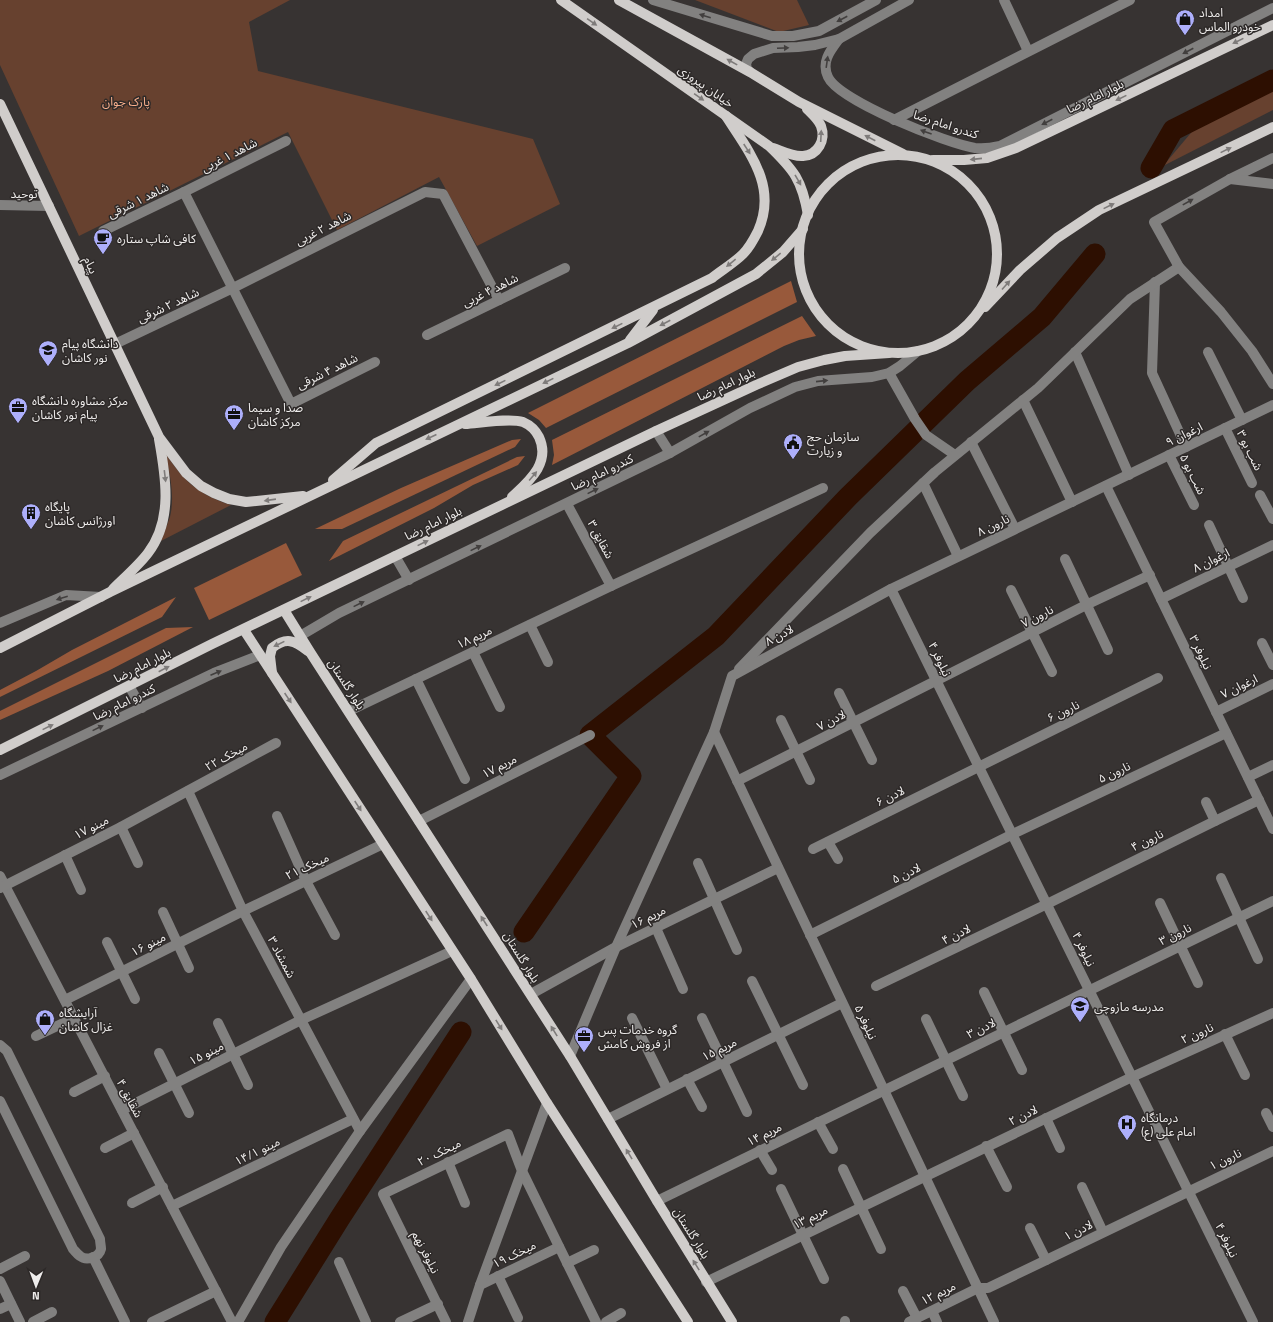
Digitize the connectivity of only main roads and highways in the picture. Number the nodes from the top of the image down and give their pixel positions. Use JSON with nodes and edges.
{"nodes":[{"id":1,"x":560,"y":0,"type":"edge"},
{"id":2,"x":619,"y":0,"type":"edge"},
{"id":3,"x":1273,"y":24,"type":"edge"},
{"id":4,"x":799,"y":102,"type":"junction"},
{"id":5,"x":0,"y":104,"type":"edge"},
{"id":6,"x":726,"y":116,"type":"junction"},
{"id":7,"x":1273,"y":127,"type":"edge"},
{"id":8,"x":769,"y":146,"type":"junction"},
{"id":9,"x":905,"y":155,"type":"junction"},
{"id":10,"x":921,"y":160,"type":"junction"},
{"id":11,"x":808,"y":216,"type":"junction"},
{"id":12,"x":803,"y":229,"type":"junction"},
{"id":13,"x":656,"y":307,"type":"junction"},
{"id":14,"x":969,"y":323,"type":"junction"},
{"id":15,"x":628,"y":342,"type":"junction"},
{"id":16,"x":889,"y":352,"type":"junction"},
{"id":17,"x":459,"y":424,"type":"junction"},
{"id":18,"x":159,"y":437,"type":"junction"},
{"id":19,"x":324,"y":488,"type":"junction"},
{"id":20,"x":309,"y":496,"type":"junction"},
{"id":21,"x":505,"y":503,"type":"junction"},
{"id":22,"x":106,"y":594,"type":"junction"},
{"id":23,"x":284,"y":610,"type":"junction"},
{"id":24,"x":42,"y":627,"type":"junction"},
{"id":25,"x":244,"y":630,"type":"junction"},
{"id":26,"x":0,"y":648,"type":"edge"},
{"id":27,"x":310,"y":652,"type":"junction"},
{"id":28,"x":0,"y":654,"type":"edge"},
{"id":29,"x":272,"y":674,"type":"junction"},
{"id":30,"x":33,"y":734,"type":"junction"},
{"id":31,"x":0,"y":745,"type":"edge"},
{"id":32,"x":0,"y":750,"type":"edge"},
{"id":33,"x":688,"y":1322,"type":"edge"},
{"id":34,"x":732,"y":1322,"type":"edge"}],
"edges":[{"from":1,"to":6,"type":"main road","name":"خیابان پیروزی","one_way":true},
{"from":4,"to":2,"type":"main road","one_way":true},
{"from":3,"to":10,"type":"main road","name":"بلوار امام رضا","one_way":true},
{"from":8,"to":4,"type":"main road","one_way":true},
{"from":9,"to":4,"type":"main road","one_way":true},
{"from":5,"to":18,"type":"main road","name":"پیام"},
{"from":6,"to":8,"type":"main road","name":"خیابان پیروزی"},
{"from":6,"to":13,"type":"main road","one_way":true},
{"from":14,"to":7,"type":"main road","one_way":true},
{"from":8,"to":11,"type":"main road","name":"خیابان پیروزی","one_way":true},
{"from":9,"to":10,"type":"main road"},
{"from":9,"to":11,"type":"main road"},
{"from":10,"to":14,"type":"main road"},
{"from":11,"to":12,"type":"main road"},
{"from":12,"to":15,"type":"main road","one_way":true},
{"from":12,"to":16,"type":"main road"},
{"from":13,"to":15,"type":"main road"},
{"from":13,"to":19,"type":"main road","one_way":true},
{"from":14,"to":16,"type":"main road"},
{"from":15,"to":17,"type":"main road","one_way":true},
{"from":16,"to":21,"type":"main road","name":"بلوار امام رضا"},
{"from":17,"to":19,"type":"main road","one_way":true},
{"from":21,"to":17,"type":"main road","one_way":true},
{"from":20,"to":18,"type":"main road","one_way":true},
{"from":18,"to":22,"type":"main road","one_way":true},
{"from":19,"to":20,"type":"main road"},
{"from":20,"to":22,"type":"main road"},
{"from":23,"to":21,"type":"main road","name":"بلوار امام رضا","one_way":true},
{"from":22,"to":24,"type":"main road"},
{"from":23,"to":25,"type":"main road","name":"بلوار امام رضا"},
{"from":23,"to":27,"type":"main road","name":"بلوار گلستان"},
{"from":24,"to":26,"type":"main road"},
{"from":24,"to":28,"type":"main road"},
{"from":25,"to":29,"type":"main road"},
{"from":30,"to":25,"type":"main road","name":"بلوار امام رضا","one_way":true},
{"from":27,"to":29,"type":"main road","one_way":true},
{"from":34,"to":27,"type":"main road","name":"بلوار گلستان","one_way":true},
{"from":29,"to":33,"type":"main road","one_way":true},
{"from":30,"to":31,"type":"main road"},
{"from":30,"to":32,"type":"main road","name":"بلوار امام رضا"}]}
